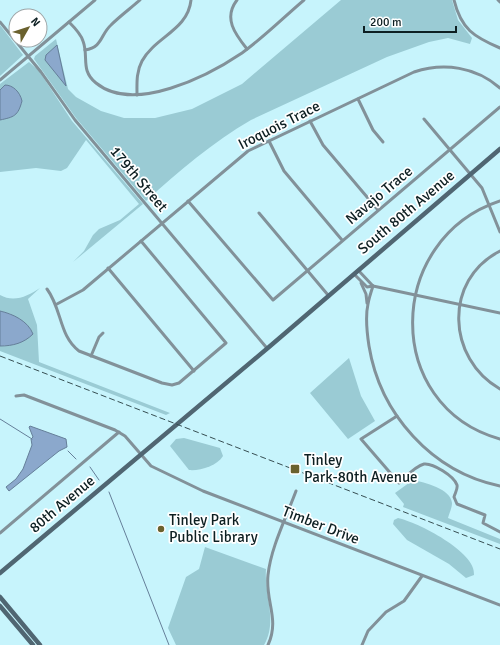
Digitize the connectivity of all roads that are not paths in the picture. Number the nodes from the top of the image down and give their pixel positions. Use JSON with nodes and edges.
{"nodes":[{"id":1,"x":95,"y":0,"type":"edge"},
{"id":2,"x":140,"y":0,"type":"edge"},
{"id":3,"x":191,"y":0,"type":"edge"},
{"id":4,"x":237,"y":0,"type":"edge"},
{"id":5,"x":304,"y":0,"type":"edge"},
{"id":6,"x":454,"y":0,"type":"edge"},
{"id":7,"x":0,"y":22,"type":"edge"},
{"id":8,"x":69,"y":22,"type":"junction"},
{"id":9,"x":500,"y":48,"type":"edge"},
{"id":10,"x":247,"y":49,"type":"junction"},
{"id":11,"x":85,"y":50,"type":"junction"},
{"id":12,"x":29,"y":57,"type":"junction"},
{"id":13,"x":0,"y":80,"type":"edge"},
{"id":14,"x":500,"y":88,"type":"edge"},
{"id":15,"x":137,"y":95,"type":"junction"},
{"id":16,"x":358,"y":99,"type":"junction"},
{"id":17,"x":500,"y":107,"type":"edge"},
{"id":18,"x":424,"y":119,"type":"dead end"},
{"id":19,"x":310,"y":121,"type":"junction"},
{"id":20,"x":268,"y":141,"type":"junction"},
{"id":21,"x":383,"y":142,"type":"dead end"},
{"id":22,"x":449,"y":149,"type":"junction"},
{"id":23,"x":500,"y":149,"type":"edge"},
{"id":24,"x":470,"y":174,"type":"junction"},
{"id":25,"x":188,"y":201,"type":"junction"},
{"id":26,"x":500,"y":201,"type":"edge"},
{"id":27,"x":488,"y":205,"type":"junction"},
{"id":28,"x":378,"y":210,"type":"junction"},
{"id":29,"x":258,"y":213,"type":"dead end"},
{"id":30,"x":162,"y":223,"type":"junction"},
{"id":31,"x":500,"y":232,"type":"edge"},
{"id":32,"x":342,"y":240,"type":"junction"},
{"id":33,"x":141,"y":241,"type":"junction"},
{"id":34,"x":500,"y":251,"type":"edge"},
{"id":35,"x":108,"y":268,"type":"junction"},
{"id":36,"x":357,"y":269,"type":"junction"},
{"id":37,"x":306,"y":270,"type":"junction"},
{"id":38,"x":353,"y":273,"type":"junction"},
{"id":39,"x":360,"y":282,"type":"junction"},
{"id":40,"x":373,"y":286,"type":"junction"},
{"id":41,"x":47,"y":289,"type":"dead end"},
{"id":42,"x":328,"y":295,"type":"junction"},
{"id":43,"x":414,"y":296,"type":"junction"},
{"id":44,"x":57,"y":304,"type":"junction"},
{"id":45,"x":367,"y":304,"type":"junction"},
{"id":46,"x":460,"y":305,"type":"junction"},
{"id":47,"x":500,"y":313,"type":"edge"},
{"id":48,"x":103,"y":333,"type":"dead end"},
{"id":49,"x":69,"y":342,"type":"junction"},
{"id":50,"x":64,"y":345,"type":"dead end"},
{"id":51,"x":266,"y":347,"type":"junction"},
{"id":52,"x":91,"y":356,"type":"junction"},
{"id":53,"x":194,"y":371,"type":"junction"},
{"id":54,"x":500,"y":389,"type":"edge"},
{"id":55,"x":16,"y":396,"type":"dead end"},
{"id":56,"x":397,"y":416,"type":"junction"},
{"id":57,"x":119,"y":432,"type":"junction"},
{"id":58,"x":500,"y":438,"type":"edge"},
{"id":59,"x":140,"y":454,"type":"junction"},
{"id":60,"x":442,"y":461,"type":"junction"},
{"id":61,"x":450,"y":465,"type":"junction"},
{"id":62,"x":438,"y":468,"type":"junction"},
{"id":63,"x":445,"y":472,"type":"junction"},
{"id":64,"x":500,"y":486,"type":"edge"},
{"id":65,"x":296,"y":491,"type":"dead end"},
{"id":66,"x":284,"y":523,"type":"junction"},
{"id":67,"x":500,"y":532,"type":"edge"},
{"id":68,"x":0,"y":534,"type":"edge"},
{"id":69,"x":0,"y":573,"type":"edge"},
{"id":70,"x":422,"y":576,"type":"junction"},
{"id":71,"x":0,"y":597,"type":"edge"},
{"id":72,"x":500,"y":605,"type":"edge"},
{"id":73,"x":0,"y":606,"type":"edge"},
{"id":74,"x":33,"y":645,"type":"edge"},
{"id":75,"x":40,"y":645,"type":"edge"},
{"id":76,"x":268,"y":645,"type":"edge"},
{"id":77,"x":362,"y":645,"type":"edge"}],
"edges":[{"from":1,"to":8,"type":"street"},
{"from":2,"to":11,"type":"street"},
{"from":3,"to":15,"type":"street"},
{"from":4,"to":10,"type":"street"},
{"from":5,"to":10,"type":"street"},
{"from":6,"to":9,"type":"street"},
{"from":7,"to":12,"type":"street","name":"179th Street"},
{"from":8,"to":11,"type":"street"},
{"from":8,"to":12,"type":"street"},
{"from":10,"to":15,"type":"street"},
{"from":11,"to":15,"type":"street"},
{"from":12,"to":13,"type":"street"},
{"from":12,"to":30,"type":"street","name":"179th Street"},
{"from":14,"to":16,"type":"street","name":"Iroquois Trace"},
{"from":16,"to":19,"type":"street","name":"Iroquois Trace"},
{"from":16,"to":21,"type":"street"},
{"from":17,"to":22,"type":"street","name":"Navajo Trace"},
{"from":18,"to":22,"type":"street"},
{"from":19,"to":20,"type":"street","name":"Iroquois Trace"},
{"from":19,"to":28,"type":"street"},
{"from":20,"to":25,"type":"street","name":"Iroquois Trace"},
{"from":20,"to":32,"type":"street"},
{"from":22,"to":24,"type":"street"},
{"from":22,"to":28,"type":"street","name":"Navajo Trace"},
{"from":23,"to":24,"type":"street","name":"South 80th Avenue"},
{"from":24,"to":27,"type":"street"},
{"from":24,"to":36,"type":"street","name":"South 80th Avenue"},
{"from":25,"to":30,"type":"street","name":"Iroquois Trace"},
{"from":25,"to":37,"type":"street","name":"Navajo Trace"},
{"from":26,"to":27,"type":"street"},
{"from":27,"to":31,"type":"street"},
{"from":27,"to":43,"type":"street"},
{"from":28,"to":32,"type":"street","name":"Navajo Trace"},
{"from":29,"to":37,"type":"street"},
{"from":30,"to":33,"type":"street","name":"Iroquois Trace"},
{"from":30,"to":51,"type":"street","name":"179th Street"},
{"from":32,"to":37,"type":"street","name":"Navajo Trace"},
{"from":33,"to":35,"type":"street","name":"Iroquois Trace"},
{"from":33,"to":53,"type":"street"},
{"from":34,"to":46,"type":"street"},
{"from":35,"to":44,"type":"street","name":"Iroquois Trace"},
{"from":35,"to":53,"type":"street"},
{"from":36,"to":38,"type":"street","name":"South 80th Avenue"},
{"from":36,"to":40,"type":"street"},
{"from":37,"to":42,"type":"street"},
{"from":38,"to":39,"type":"street"},
{"from":38,"to":42,"type":"street","name":"South 80th Avenue"},
{"from":39,"to":40,"type":"street"},
{"from":39,"to":45,"type":"street"},
{"from":40,"to":43,"type":"street"},
{"from":40,"to":45,"type":"street"},
{"from":41,"to":44,"type":"street"},
{"from":42,"to":51,"type":"street","name":"South 80th Avenue"},
{"from":43,"to":46,"type":"street"},
{"from":43,"to":58,"type":"street"},
{"from":44,"to":49,"type":"street"},
{"from":45,"to":56,"type":"street"},
{"from":46,"to":47,"type":"street"},
{"from":46,"to":54,"type":"street"},
{"from":48,"to":52,"type":"street"},
{"from":49,"to":50,"type":"street"},
{"from":49,"to":52,"type":"street"},
{"from":51,"to":59,"type":"street","name":"South 80th Avenue"},
{"from":52,"to":53,"type":"street"},
{"from":55,"to":57,"type":"street"},
{"from":56,"to":60,"type":"street"},
{"from":56,"to":62,"type":"street"},
{"from":57,"to":59,"type":"street","name":"Timber Drive"},
{"from":57,"to":68,"type":"street"},
{"from":59,"to":66,"type":"street","name":"Timber Drive"},
{"from":59,"to":69,"type":"street","name":"80th Avenue"},
{"from":60,"to":61,"type":"street"},
{"from":60,"to":62,"type":"street"},
{"from":61,"to":63,"type":"street"},
{"from":61,"to":64,"type":"street"},
{"from":62,"to":63,"type":"street"},
{"from":63,"to":67,"type":"street"},
{"from":65,"to":66,"type":"street"},
{"from":66,"to":70,"type":"street","name":"Timber Drive"},
{"from":66,"to":76,"type":"street"},
{"from":70,"to":72,"type":"street","name":"Timber Drive"},
{"from":70,"to":77,"type":"street"},
{"from":71,"to":75,"type":"street"},
{"from":73,"to":74,"type":"street"}]}
